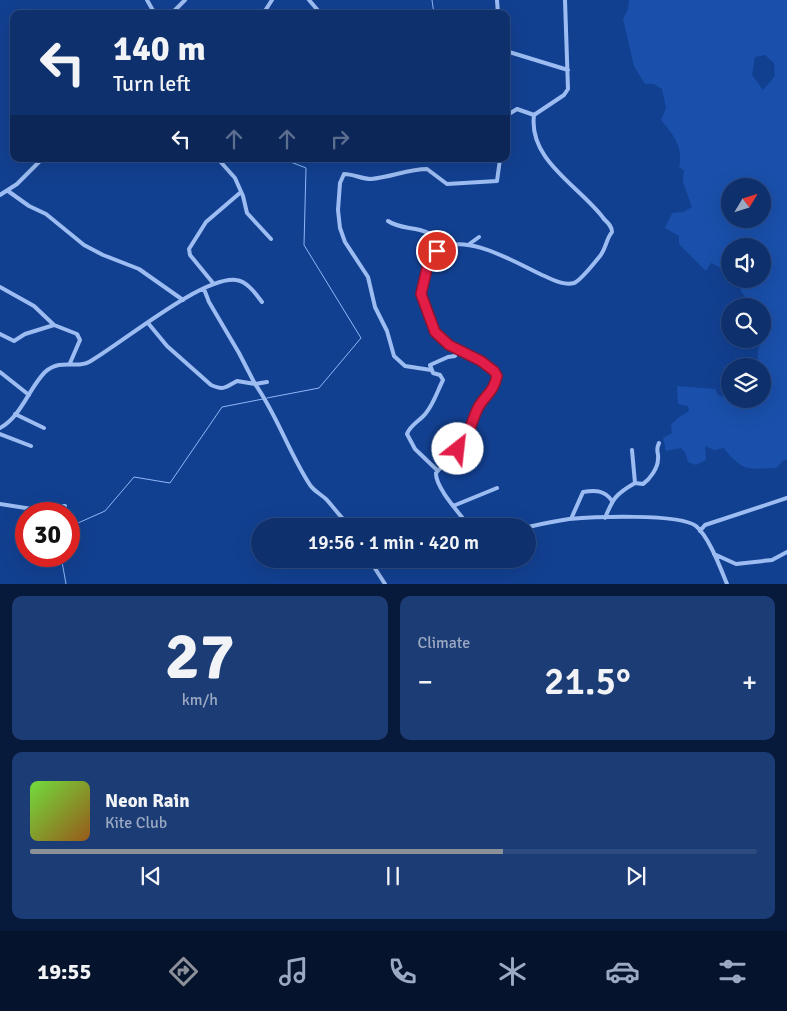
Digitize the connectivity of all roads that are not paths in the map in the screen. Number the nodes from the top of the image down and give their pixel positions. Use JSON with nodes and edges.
{"nodes":[{"id":1,"x":185,"y":0,"type":"edge"},
{"id":2,"x":309,"y":0,"type":"edge"},
{"id":3,"x":565,"y":0,"type":"edge"},
{"id":4,"x":175,"y":10,"type":"edge"},
{"id":5,"x":318,"y":10,"type":"edge"},
{"id":6,"x":510,"y":52,"type":"edge"},
{"id":7,"x":568,"y":70,"type":"junction"},
{"id":8,"x":510,"y":113,"type":"edge"},
{"id":9,"x":534,"y":115,"type":"junction"},
{"id":10,"x":39,"y":162,"type":"edge"},
{"id":11,"x":221,"y":162,"type":"edge"},
{"id":12,"x":499,"y":162,"type":"edge"},
{"id":13,"x":8,"y":190,"type":"junction"},
{"id":14,"x":241,"y":192,"type":"junction"},
{"id":15,"x":0,"y":195,"type":"edge"},
{"id":16,"x":388,"y":221,"type":"dead end"},
{"id":17,"x":479,"y":237,"type":"dead end"},
{"id":18,"x":271,"y":239,"type":"dead end"},
{"id":19,"x":450,"y":245,"type":"junction"},
{"id":20,"x":468,"y":245,"type":"junction"},
{"id":21,"x":213,"y":283,"type":"junction"},
{"id":22,"x":0,"y":287,"type":"edge"},
{"id":23,"x":204,"y":289,"type":"junction"},
{"id":24,"x":183,"y":300,"type":"junction"},
{"id":25,"x":262,"y":302,"type":"dead end"},
{"id":26,"x":148,"y":323,"type":"junction"},
{"id":27,"x":54,"y":325,"type":"junction"},
{"id":28,"x":0,"y":334,"type":"edge"},
{"id":29,"x":459,"y":350,"type":"junction"},
{"id":30,"x":70,"y":363,"type":"junction"},
{"id":31,"x":431,"y":370,"type":"junction"},
{"id":32,"x":0,"y":372,"type":"edge"},
{"id":33,"x":266,"y":382,"type":"dead end"},
{"id":34,"x":255,"y":384,"type":"junction"},
{"id":35,"x":29,"y":395,"type":"junction"},
{"id":36,"x":14,"y":414,"type":"junction"},
{"id":37,"x":0,"y":428,"type":"edge"},
{"id":38,"x":44,"y":428,"type":"dead end"},
{"id":39,"x":0,"y":434,"type":"edge"},
{"id":40,"x":659,"y":443,"type":"dead end"},
{"id":41,"x":31,"y":446,"type":"dead end"},
{"id":42,"x":632,"y":450,"type":"dead end"},
{"id":43,"x":437,"y":470,"type":"junction"},
{"id":44,"x":635,"y":483,"type":"junction"},
{"id":45,"x":497,"y":488,"type":"dead end"},
{"id":46,"x":787,"y":498,"type":"edge"},
{"id":47,"x":612,"y":501,"type":"junction"},
{"id":48,"x":0,"y":504,"type":"edge"},
{"id":49,"x":15,"y":506,"type":"edge"},
{"id":50,"x":453,"y":506,"type":"junction"},
{"id":51,"x":343,"y":518,"type":"edge"},
{"id":52,"x":463,"y":518,"type":"edge"},
{"id":53,"x":605,"y":518,"type":"junction"},
{"id":54,"x":571,"y":519,"type":"junction"},
{"id":55,"x":536,"y":526,"type":"edge"},
{"id":56,"x":700,"y":531,"type":"junction"},
{"id":57,"x":787,"y":552,"type":"edge"},
{"id":58,"x":714,"y":554,"type":"junction"},
{"id":59,"x":375,"y":568,"type":"edge"},
{"id":60,"x":385,"y":584,"type":"edge"},
{"id":61,"x":727,"y":584,"type":"edge"}],
"edges":[{"from":1,"to":4,"type":"street"},
{"from":2,"to":5,"type":"street"},
{"from":3,"to":7,"type":"street"},
{"from":6,"to":7,"type":"street"},
{"from":7,"to":9,"type":"street"},
{"from":8,"to":9,"type":"street"},
{"from":9,"to":20,"type":"street"},
{"from":10,"to":13,"type":"street"},
{"from":11,"to":14,"type":"street"},
{"from":12,"to":31,"type":"street"},
{"from":13,"to":15,"type":"street"},
{"from":13,"to":24,"type":"street"},
{"from":14,"to":18,"type":"street"},
{"from":14,"to":21,"type":"street"},
{"from":16,"to":19,"type":"street"},
{"from":17,"to":20,"type":"street"},
{"from":19,"to":20,"type":"street"},
{"from":19,"to":29,"type":"street"},
{"from":21,"to":23,"type":"street"},
{"from":21,"to":25,"type":"street"},
{"from":22,"to":27,"type":"street"},
{"from":23,"to":24,"type":"street"},
{"from":23,"to":34,"type":"street"},
{"from":24,"to":26,"type":"street"},
{"from":26,"to":30,"type":"street"},
{"from":26,"to":34,"type":"street"},
{"from":27,"to":28,"type":"street"},
{"from":27,"to":30,"type":"street"},
{"from":29,"to":31,"type":"street"},
{"from":29,"to":43,"type":"street"},
{"from":30,"to":35,"type":"street"},
{"from":31,"to":43,"type":"street"},
{"from":32,"to":35,"type":"street"},
{"from":33,"to":34,"type":"street"},
{"from":34,"to":51,"type":"street"},
{"from":35,"to":36,"type":"street"},
{"from":36,"to":37,"type":"street"},
{"from":36,"to":38,"type":"street"},
{"from":39,"to":41,"type":"street"},
{"from":40,"to":44,"type":"street"},
{"from":42,"to":44,"type":"street"},
{"from":43,"to":50,"type":"street"},
{"from":44,"to":47,"type":"street"},
{"from":45,"to":50,"type":"street"},
{"from":46,"to":56,"type":"street"},
{"from":47,"to":53,"type":"street"},
{"from":47,"to":54,"type":"street"},
{"from":48,"to":49,"type":"street"},
{"from":50,"to":52,"type":"street"},
{"from":53,"to":54,"type":"street"},
{"from":53,"to":56,"type":"street"},
{"from":54,"to":55,"type":"street"},
{"from":56,"to":58,"type":"street"},
{"from":57,"to":58,"type":"street"},
{"from":58,"to":61,"type":"street"},
{"from":59,"to":60,"type":"street"}]}
